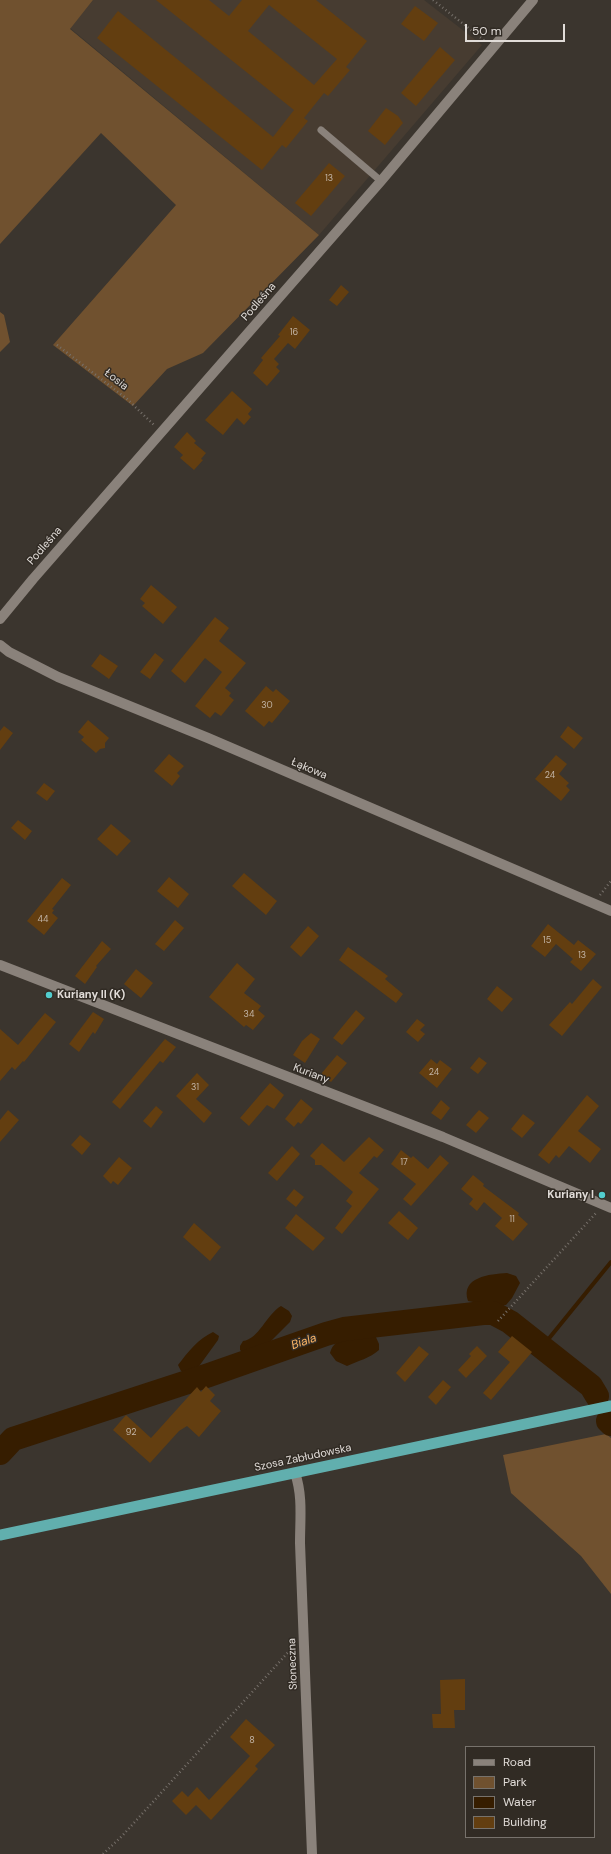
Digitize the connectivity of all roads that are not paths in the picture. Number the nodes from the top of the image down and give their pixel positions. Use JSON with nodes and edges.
{"nodes":[{"id":1,"x":533,"y":0,"type":"edge"},
{"id":2,"x":320,"y":130,"type":"dead end"},
{"id":3,"x":381,"y":181,"type":"junction"},
{"id":4,"x":0,"y":619,"type":"edge"},
{"id":5,"x":0,"y":645,"type":"edge"},
{"id":6,"x":611,"y":911,"type":"edge"},
{"id":7,"x":0,"y":965,"type":"edge"},
{"id":8,"x":607,"y":1206,"type":"edge"},
{"id":9,"x":611,"y":1406,"type":"edge"},
{"id":10,"x":295,"y":1473,"type":"junction"},
{"id":11,"x":0,"y":1535,"type":"edge"},
{"id":12,"x":312,"y":1854,"type":"edge"}],
"edges":[{"from":1,"to":3,"type":"street","name":"Podleśna"},
{"from":2,"to":3,"type":"lane"},
{"from":3,"to":4,"type":"street","name":"Podleśna"},
{"from":5,"to":6,"type":"street","name":"Łąkowa"},
{"from":7,"to":8,"type":"street","name":"Kuriany"},
{"from":9,"to":10,"type":"highway","name":"Szosa Zabłudowska"},
{"from":10,"to":11,"type":"highway","name":"Szosa Zabłudowska"},
{"from":10,"to":12,"type":"street","name":"Słoneczna"}]}
